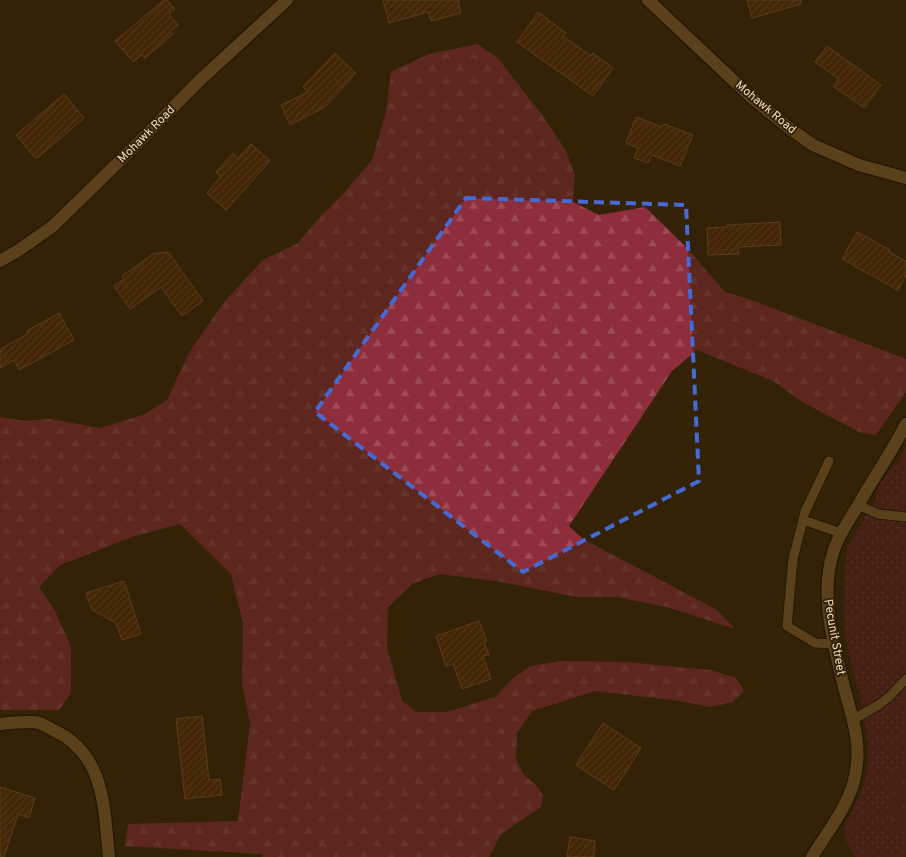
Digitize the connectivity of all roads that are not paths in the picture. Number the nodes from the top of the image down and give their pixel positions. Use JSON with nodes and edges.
{"nodes":[{"id":1,"x":288,"y":0,"type":"edge"},
{"id":2,"x":648,"y":0,"type":"edge"},
{"id":3,"x":906,"y":178,"type":"edge"},
{"id":4,"x":0,"y":261,"type":"edge"},
{"id":5,"x":906,"y":426,"type":"edge"},
{"id":6,"x":829,"y":462,"type":"dead end"},
{"id":7,"x":858,"y":505,"type":"junction"},
{"id":8,"x":906,"y":516,"type":"edge"},
{"id":9,"x":803,"y":520,"type":"junction"},
{"id":10,"x":841,"y":533,"type":"junction"},
{"id":11,"x":834,"y":644,"type":"junction"},
{"id":12,"x":906,"y":678,"type":"edge"},
{"id":13,"x":854,"y":719,"type":"junction"},
{"id":14,"x":0,"y":724,"type":"edge"},
{"id":15,"x":109,"y":857,"type":"edge"},
{"id":16,"x":812,"y":857,"type":"edge"}],
"edges":[{"from":1,"to":4,"type":"street","name":"Mohawk Road"},
{"from":2,"to":3,"type":"street","name":"Mohawk Road"},
{"from":5,"to":7,"type":"street","name":"Pecunit Street"},
{"from":6,"to":9,"type":"lane"},
{"from":7,"to":8,"type":"lane"},
{"from":7,"to":10,"type":"street","name":"Pecunit Street"},
{"from":9,"to":10,"type":"lane"},
{"from":9,"to":11,"type":"lane"},
{"from":10,"to":11,"type":"street","name":"Pecunit Street"},
{"from":11,"to":13,"type":"street","name":"Pecunit Street"},
{"from":12,"to":13,"type":"lane"},
{"from":13,"to":16,"type":"street","name":"Pecunit Street"},
{"from":14,"to":15,"type":"street"}]}
